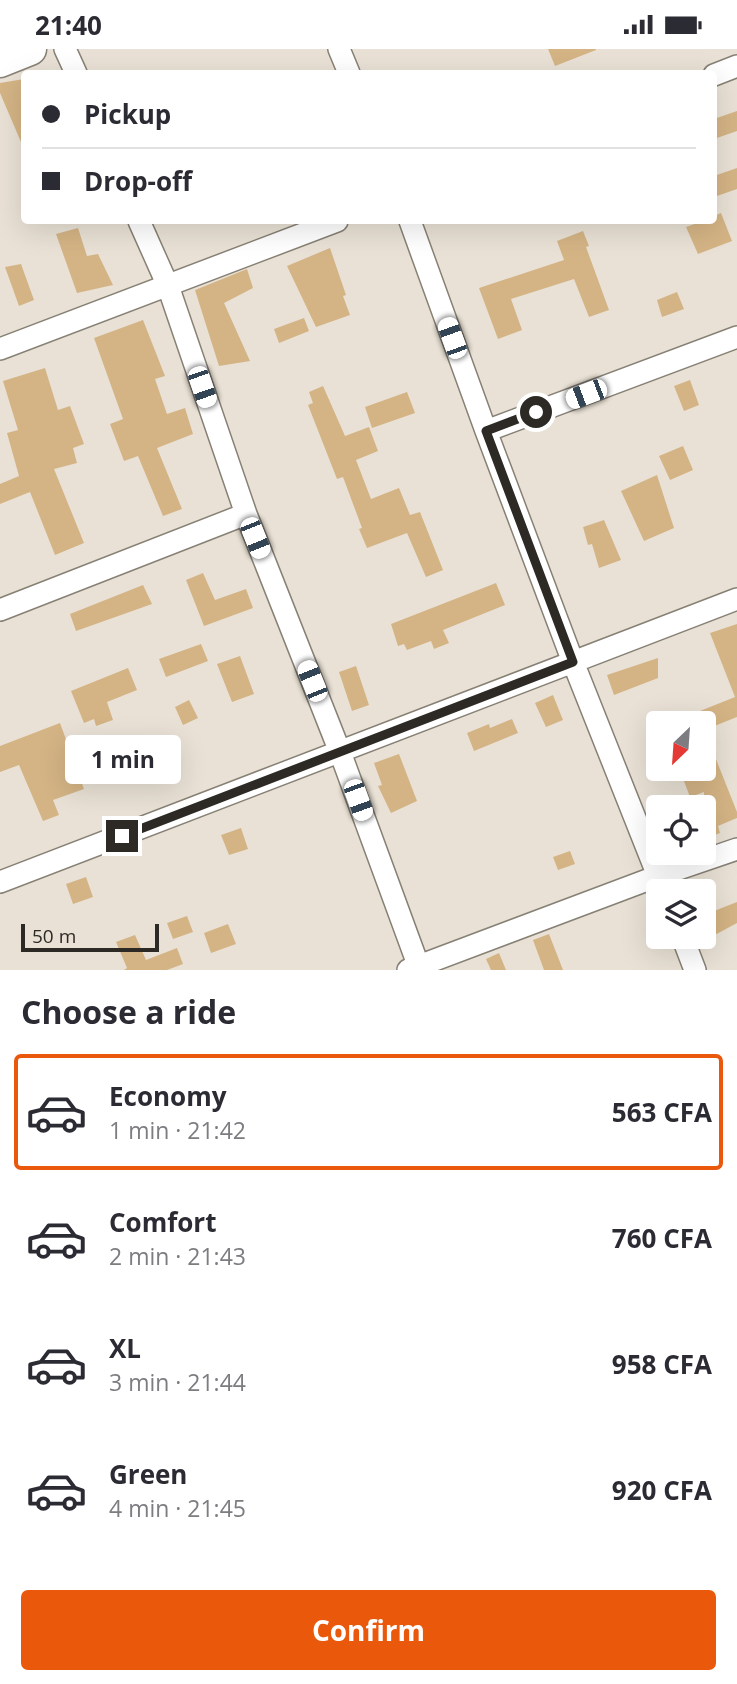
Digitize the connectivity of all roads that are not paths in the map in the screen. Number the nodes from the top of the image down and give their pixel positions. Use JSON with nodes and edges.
{"nodes":[{"id":1,"x":30,"y":49,"type":"edge"},
{"id":2,"x":65,"y":49,"type":"edge"},
{"id":3,"x":339,"y":49,"type":"edge"},
{"id":4,"x":0,"y":61,"type":"edge"},
{"id":5,"x":737,"y":66,"type":"edge"},
{"id":6,"x":75,"y":70,"type":"edge"},
{"id":7,"x":348,"y":70,"type":"edge"},
{"id":8,"x":717,"y":74,"type":"edge"},
{"id":9,"x":140,"y":224,"type":"edge"},
{"id":10,"x":329,"y":224,"type":"edge"},
{"id":11,"x":411,"y":224,"type":"edge"},
{"id":12,"x":168,"y":286,"type":"junction"},
{"id":13,"x":737,"y":337,"type":"edge"},
{"id":14,"x":0,"y":349,"type":"edge"},
{"id":15,"x":486,"y":431,"type":"junction"},
{"id":16,"x":246,"y":514,"type":"junction"},
{"id":17,"x":737,"y":600,"type":"edge"},
{"id":18,"x":0,"y":610,"type":"edge"},
{"id":19,"x":573,"y":662,"type":"junction"},
{"id":20,"x":340,"y":752,"type":"junction"},
{"id":21,"x":737,"y":849,"type":"edge"},
{"id":22,"x":659,"y":879,"type":"edge"},
{"id":23,"x":670,"y":879,"type":"edge"},
{"id":24,"x":0,"y":882,"type":"edge"},
{"id":25,"x":646,"y":888,"type":"edge"},
{"id":26,"x":687,"y":949,"type":"edge"},
{"id":27,"x":415,"y":968,"type":"edge"},
{"id":28,"x":695,"y":970,"type":"edge"}],
"edges":[{"from":1,"to":4,"type":"main road"},
{"from":2,"to":6,"type":"street"},
{"from":3,"to":7,"type":"street"},
{"from":5,"to":8,"type":"street"},
{"from":9,"to":12,"type":"street"},
{"from":10,"to":12,"type":"street"},
{"from":11,"to":15,"type":"street"},
{"from":12,"to":14,"type":"street"},
{"from":12,"to":16,"type":"street"},
{"from":13,"to":15,"type":"street"},
{"from":15,"to":19,"type":"street"},
{"from":16,"to":18,"type":"street"},
{"from":16,"to":20,"type":"street"},
{"from":17,"to":19,"type":"street"},
{"from":19,"to":20,"type":"street"},
{"from":19,"to":22,"type":"street"},
{"from":20,"to":24,"type":"street"},
{"from":20,"to":27,"type":"street"},
{"from":21,"to":23,"type":"street"},
{"from":25,"to":27,"type":"street"},
{"from":26,"to":28,"type":"street"}]}
